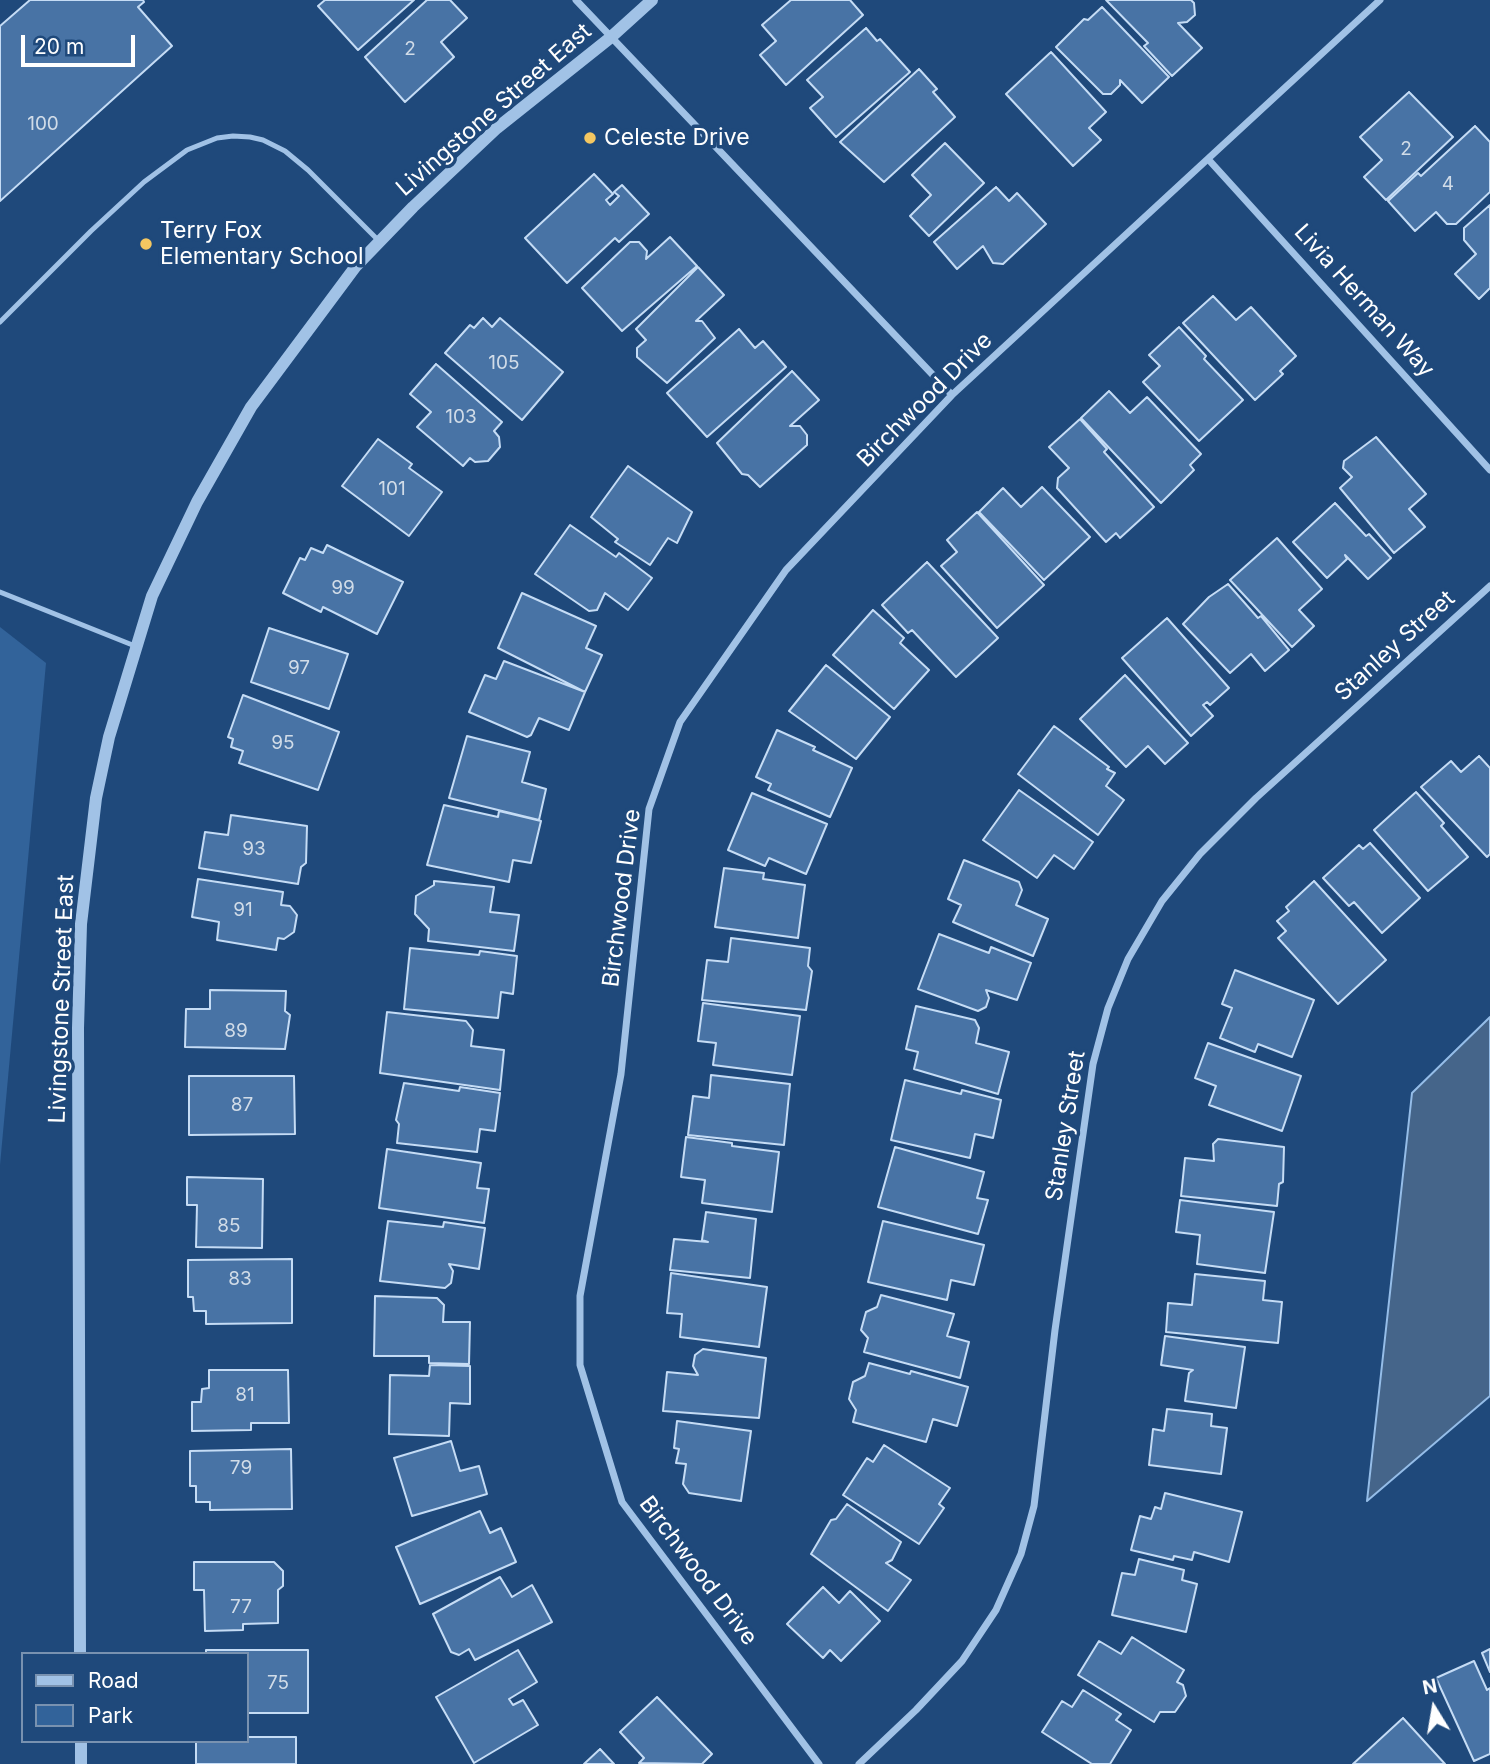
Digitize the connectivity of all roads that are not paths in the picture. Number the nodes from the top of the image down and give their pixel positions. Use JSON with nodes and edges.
{"nodes":[{"id":1,"x":576,"y":0,"type":"edge"},
{"id":2,"x":652,"y":0,"type":"edge"},
{"id":3,"x":1380,"y":0,"type":"edge"},
{"id":4,"x":610,"y":37,"type":"junction"},
{"id":5,"x":1208,"y":159,"type":"junction"},
{"id":6,"x":380,"y":242,"type":"junction"},
{"id":7,"x":0,"y":323,"type":"edge"},
{"id":8,"x":952,"y":396,"type":"junction"},
{"id":9,"x":1490,"y":470,"type":"edge"},
{"id":10,"x":1490,"y":586,"type":"edge"},
{"id":11,"x":0,"y":592,"type":"edge"},
{"id":12,"x":135,"y":646,"type":"junction"},
{"id":13,"x":80,"y":1652,"type":"edge"},
{"id":14,"x":81,"y":1743,"type":"edge"},
{"id":15,"x":81,"y":1764,"type":"edge"},
{"id":16,"x":819,"y":1764,"type":"edge"},
{"id":17,"x":859,"y":1764,"type":"edge"}],
"edges":[{"from":1,"to":4,"type":"street"},
{"from":2,"to":4,"type":"street","name":"Livingstone Street East"},
{"from":3,"to":5,"type":"street","name":"Birchwood Drive"},
{"from":4,"to":6,"type":"street","name":"Livingstone Street East"},
{"from":4,"to":8,"type":"street"},
{"from":5,"to":8,"type":"street","name":"Birchwood Drive"},
{"from":5,"to":9,"type":"street","name":"Livia Herman Way"},
{"from":6,"to":7,"type":"lane"},
{"from":6,"to":12,"type":"street","name":"Livingstone Street East"},
{"from":8,"to":16,"type":"street","name":"Birchwood Drive"},
{"from":10,"to":17,"type":"street","name":"Stanley Street"},
{"from":11,"to":12,"type":"lane"},
{"from":12,"to":13,"type":"street","name":"Livingstone Street East"},
{"from":14,"to":15,"type":"street"}]}
